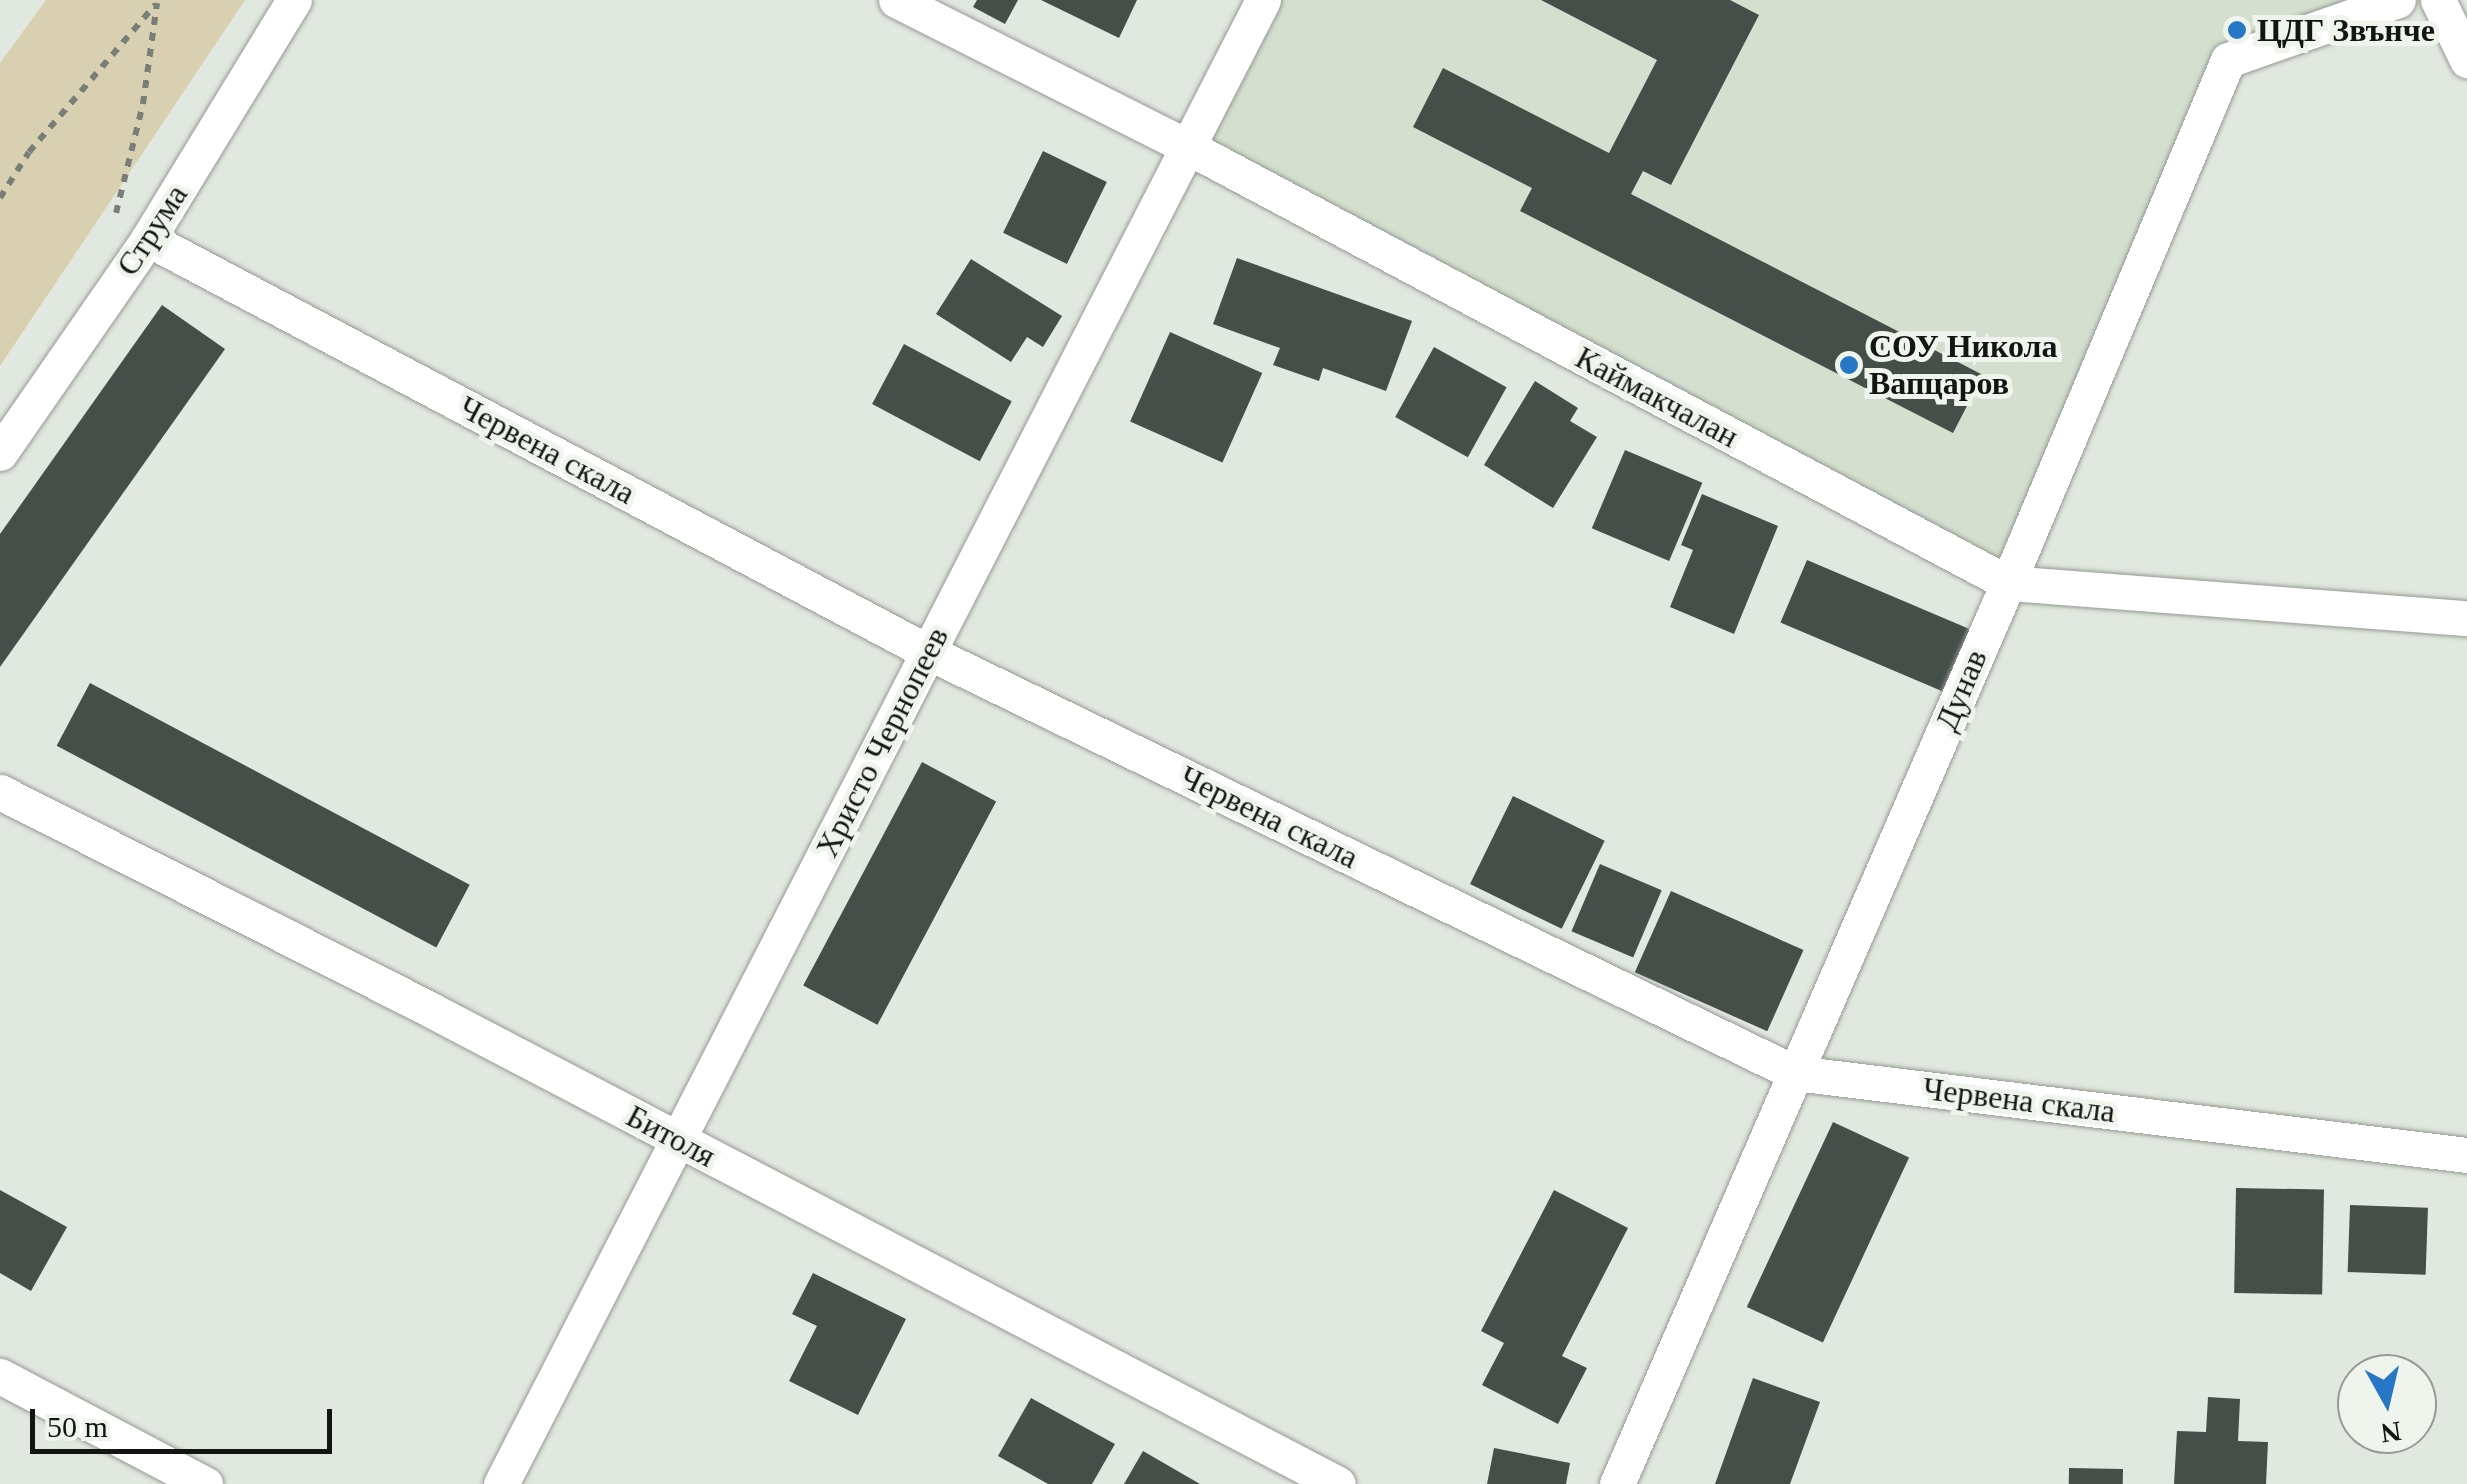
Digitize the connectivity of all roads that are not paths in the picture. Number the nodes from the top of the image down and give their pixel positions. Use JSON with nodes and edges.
{"nodes":[{"id":1,"x":294,"y":0,"type":"edge"},
{"id":2,"x":896,"y":0,"type":"edge"},
{"id":3,"x":1263,"y":0,"type":"edge"},
{"id":4,"x":2398,"y":0,"type":"edge"},
{"id":5,"x":2438,"y":0,"type":"edge"},
{"id":6,"x":2467,"y":60,"type":"edge"},
{"id":7,"x":1188,"y":147,"type":"junction"},
{"id":8,"x":148,"y":239,"type":"junction"},
{"id":9,"x":0,"y":453,"type":"edge"},
{"id":10,"x":2008,"y":583,"type":"junction"},
{"id":11,"x":2467,"y":618,"type":"edge"},
{"id":12,"x":928,"y":652,"type":"junction"},
{"id":13,"x":0,"y":792,"type":"edge"},
{"id":14,"x":1795,"y":1073,"type":"junction"},
{"id":15,"x":678,"y":1140,"type":"junction"},
{"id":16,"x":2467,"y":1155,"type":"edge"},
{"id":17,"x":0,"y":1376,"type":"edge"},
{"id":18,"x":205,"y":1484,"type":"edge"},
{"id":19,"x":501,"y":1484,"type":"edge"},
{"id":20,"x":1338,"y":1484,"type":"edge"},
{"id":21,"x":1617,"y":1484,"type":"edge"}],
"edges":[{"from":1,"to":8,"type":"street","name":"Струма"},
{"from":2,"to":7,"type":"street","name":"Каймакчалан"},
{"from":3,"to":7,"type":"street","name":"Христо Чернопеев"},
{"from":4,"to":10,"type":"street","name":"Дунав"},
{"from":5,"to":6,"type":"street"},
{"from":7,"to":10,"type":"street","name":"Каймакчалан"},
{"from":7,"to":12,"type":"street","name":"Христо Чернопеев"},
{"from":8,"to":9,"type":"street","name":"Струма"},
{"from":8,"to":12,"type":"street","name":"Червена скала"},
{"from":10,"to":11,"type":"street","name":"Каймакчалан"},
{"from":10,"to":14,"type":"street","name":"Дунав"},
{"from":12,"to":14,"type":"street","name":"Червена скала"},
{"from":12,"to":15,"type":"street","name":"Христо Чернопеев"},
{"from":13,"to":15,"type":"street","name":"Битоля"},
{"from":14,"to":16,"type":"street","name":"Червена скала"},
{"from":14,"to":21,"type":"street","name":"Дунав"},
{"from":15,"to":19,"type":"street","name":"Христо Чернопеев"},
{"from":15,"to":20,"type":"street","name":"Битоля"},
{"from":17,"to":18,"type":"street"}]}
